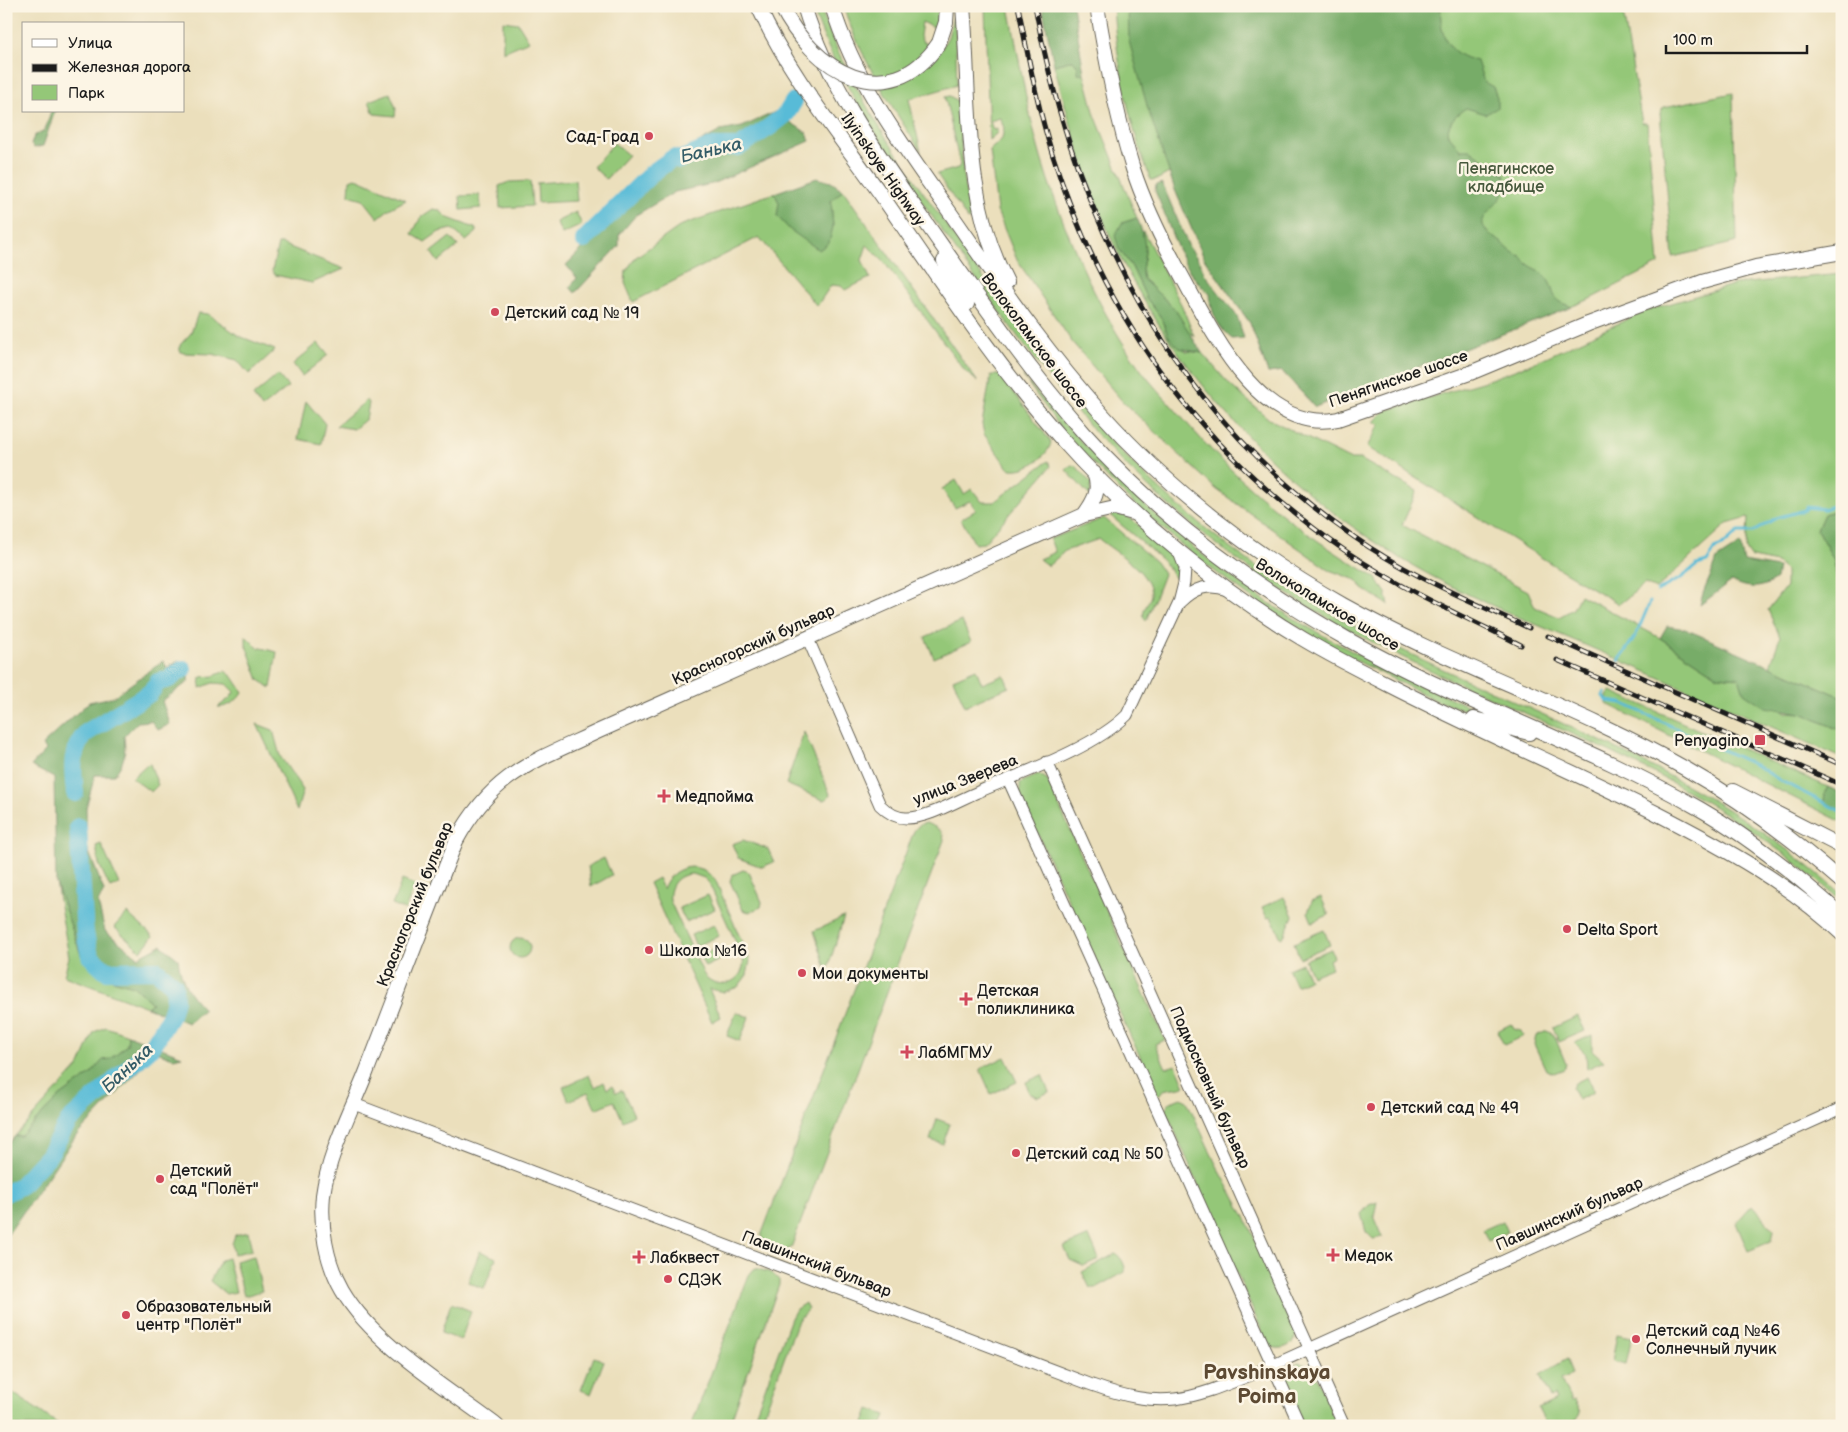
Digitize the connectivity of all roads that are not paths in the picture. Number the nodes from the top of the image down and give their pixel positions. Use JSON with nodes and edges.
{"nodes":[{"id":1,"x":758,"y":6,"type":"edge"},
{"id":2,"x":781,"y":6,"type":"edge"},
{"id":3,"x":804,"y":6,"type":"edge"},
{"id":4,"x":832,"y":6,"type":"edge"},
{"id":5,"x":948,"y":6,"type":"edge"},
{"id":6,"x":963,"y":6,"type":"edge"},
{"id":7,"x":967,"y":6,"type":"edge"},
{"id":8,"x":1097,"y":6,"type":"edge"},
{"id":9,"x":966,"y":42,"type":"junction"},
{"id":10,"x":920,"y":214,"type":"junction"},
{"id":11,"x":1842,"y":252,"type":"edge"},
{"id":12,"x":1036,"y":335,"type":"junction"},
{"id":13,"x":989,"y":348,"type":"junction"},
{"id":14,"x":1093,"y":472,"type":"junction"},
{"id":15,"x":1084,"y":515,"type":"junction"},
{"id":16,"x":1138,"y":515,"type":"junction"},
{"id":17,"x":1177,"y":548,"type":"junction"},
{"id":18,"x":1236,"y":593,"type":"junction"},
{"id":19,"x":1179,"y":603,"type":"junction"},
{"id":20,"x":808,"y":639,"type":"junction"},
{"id":21,"x":1435,"y":707,"type":"junction"},
{"id":22,"x":1572,"y":746,"type":"junction"},
{"id":23,"x":1047,"y":762,"type":"junction"},
{"id":24,"x":1687,"y":770,"type":"junction"},
{"id":25,"x":1008,"y":779,"type":"junction"},
{"id":26,"x":1842,"y":847,"type":"edge"},
{"id":27,"x":1842,"y":882,"type":"edge"},
{"id":28,"x":1842,"y":916,"type":"edge"},
{"id":29,"x":1842,"y":934,"type":"edge"},
{"id":30,"x":354,"y":1104,"type":"junction"},
{"id":31,"x":1842,"y":1108,"type":"edge"},
{"id":32,"x":1310,"y":1349,"type":"junction"},
{"id":33,"x":1273,"y":1365,"type":"junction"},
{"id":34,"x":497,"y":1426,"type":"edge"},
{"id":35,"x":1300,"y":1426,"type":"edge"},
{"id":36,"x":1344,"y":1426,"type":"edge"}],
"edges":[{"from":1,"to":13,"type":"main road","name":"Ilyinskoye Highway"},
{"from":2,"to":5,"type":"main road","bridge":true},
{"from":3,"to":10,"type":"main road","name":"Волоколамское шоссе"},
{"from":4,"to":12,"type":"main road","name":"Волоколамское шоссе"},
{"from":6,"to":9,"type":"main road"},
{"from":7,"to":9,"type":"main road"},
{"from":8,"to":11,"type":"main road","name":"Пенягинское шоссе"},
{"from":9,"to":12,"type":"main road"},
{"from":10,"to":13,"type":"main road"},
{"from":10,"to":22,"type":"main road","name":"Волоколамское шоссе"},
{"from":12,"to":24,"type":"main road","name":"Волоколамское шоссе"},
{"from":13,"to":14,"type":"main road"},
{"from":14,"to":15,"type":"main road"},
{"from":14,"to":16,"type":"main road"},
{"from":15,"to":16,"type":"main road","name":"Красногорский бульвар"},
{"from":15,"to":20,"type":"main road","name":"Красногорский бульвар"},
{"from":16,"to":17,"type":"main road"},
{"from":17,"to":18,"type":"main road"},
{"from":17,"to":19,"type":"street"},
{"from":18,"to":19,"type":"street"},
{"from":18,"to":21,"type":"main road"},
{"from":19,"to":23,"type":"street","name":"улица Зверева"},
{"from":20,"to":25,"type":"street","name":"улица Зверева"},
{"from":20,"to":30,"type":"main road","name":"Красногорский бульвар"},
{"from":21,"to":22,"type":"main road"},
{"from":21,"to":29,"type":"main road"},
{"from":22,"to":28,"type":"main road","name":"Волоколамское шоссе"},
{"from":23,"to":25,"type":"street","name":"улица Зверева"},
{"from":23,"to":32,"type":"street","name":"Подмосковный бульвар"},
{"from":24,"to":26,"type":"main road"},
{"from":24,"to":27,"type":"main road","name":"Волоколамское шоссе"},
{"from":25,"to":33,"type":"street"},
{"from":30,"to":33,"type":"street","name":"Павшинский бульвар"},
{"from":30,"to":34,"type":"main road","name":"Красногорский бульвар"},
{"from":31,"to":32,"type":"street","name":"Павшинский бульвар"},
{"from":32,"to":33,"type":"street","name":"Павшинский бульвар"},
{"from":32,"to":36,"type":"street","name":"Подмосковный бульвар"},
{"from":33,"to":35,"type":"street"}]}
